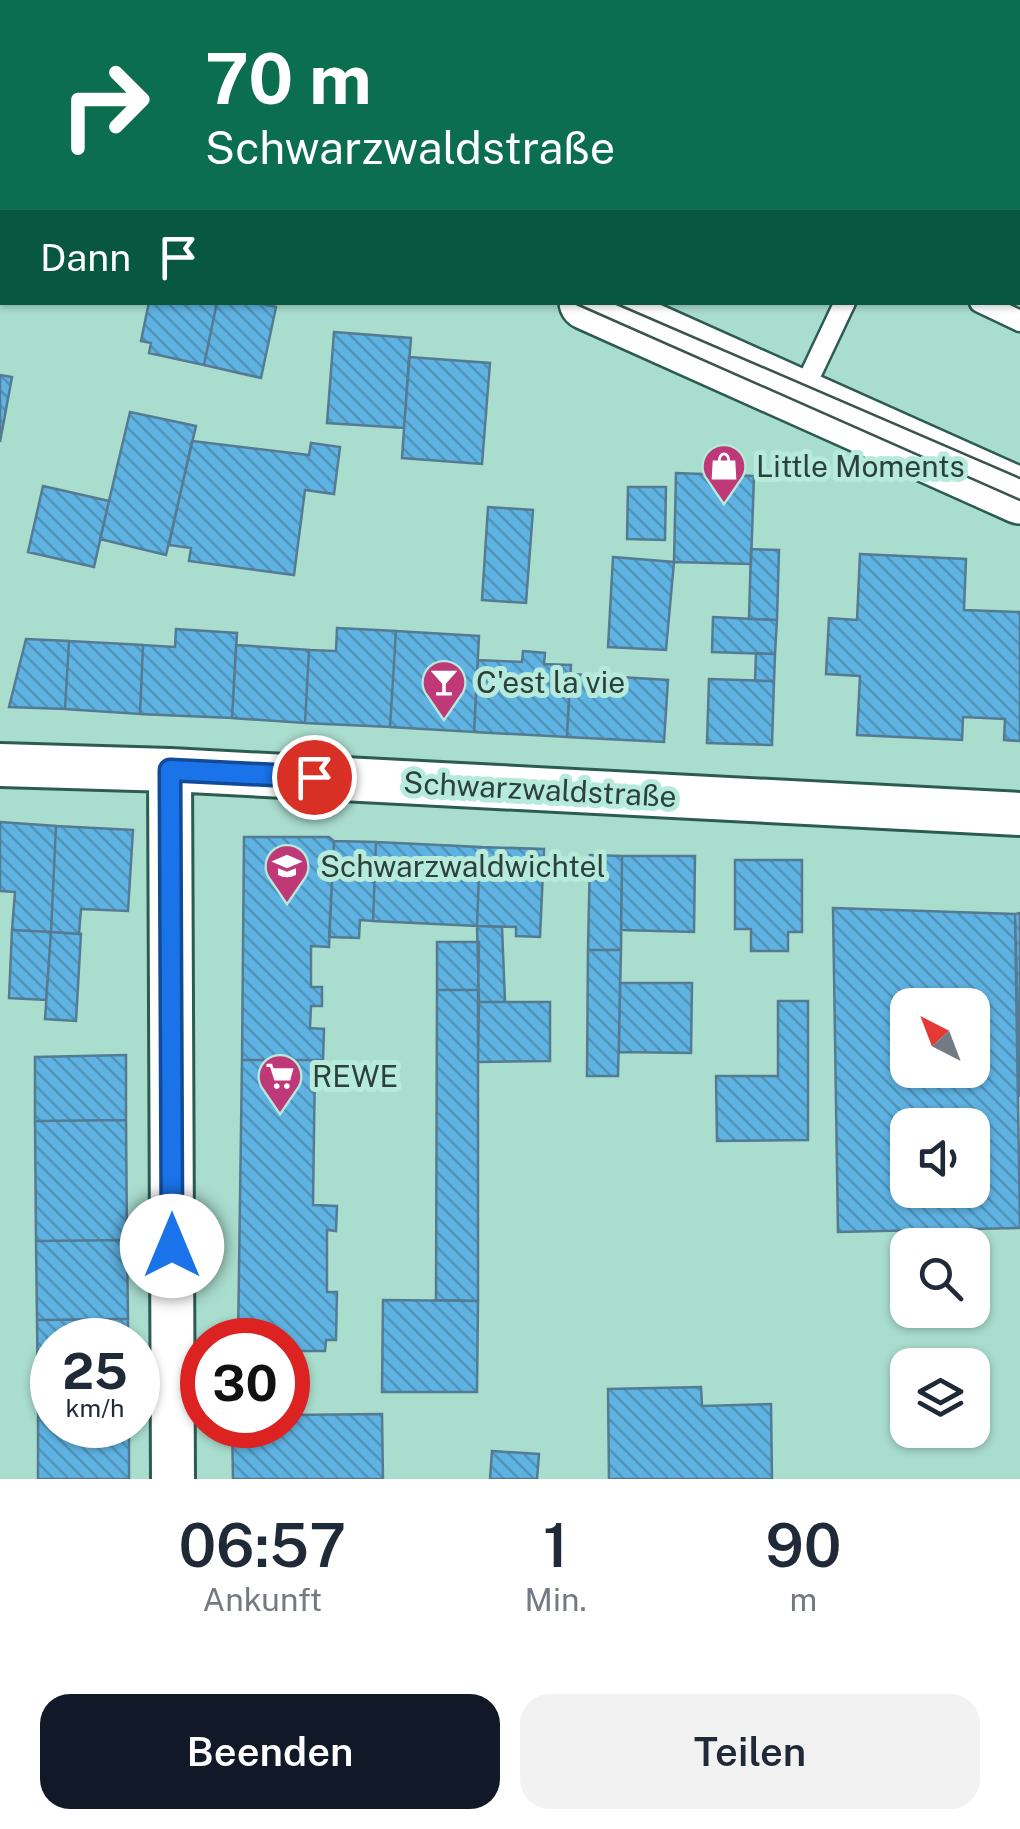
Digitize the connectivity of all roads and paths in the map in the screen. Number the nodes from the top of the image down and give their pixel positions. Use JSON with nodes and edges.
{"nodes":[{"id":1,"x":593,"y":305,"type":"edge"},
{"id":2,"x":845,"y":305,"type":"edge"},
{"id":3,"x":986,"y":305,"type":"edge"},
{"id":4,"x":1020,"y":321,"type":"edge"},
{"id":5,"x":818,"y":405,"type":"junction"},
{"id":6,"x":1020,"y":457,"type":"edge"},
{"id":7,"x":1020,"y":496,"type":"edge"},
{"id":8,"x":0,"y":764,"type":"edge"},
{"id":9,"x":170,"y":770,"type":"junction"},
{"id":10,"x":1020,"y":814,"type":"edge"},
{"id":11,"x":173,"y":1479,"type":"edge"}],
"edges":[{"from":1,"to":5,"type":"main road"},
{"from":2,"to":5,"type":"lane"},
{"from":3,"to":4,"type":"lane"},
{"from":5,"to":6,"type":"main road"},
{"from":5,"to":7,"type":"main road"},
{"from":8,"to":9,"type":"street","name":"Schwarzwaldstraße"},
{"from":9,"to":10,"type":"street","name":"Schwarzwaldstraße"},
{"from":9,"to":11,"type":"street"}]}
